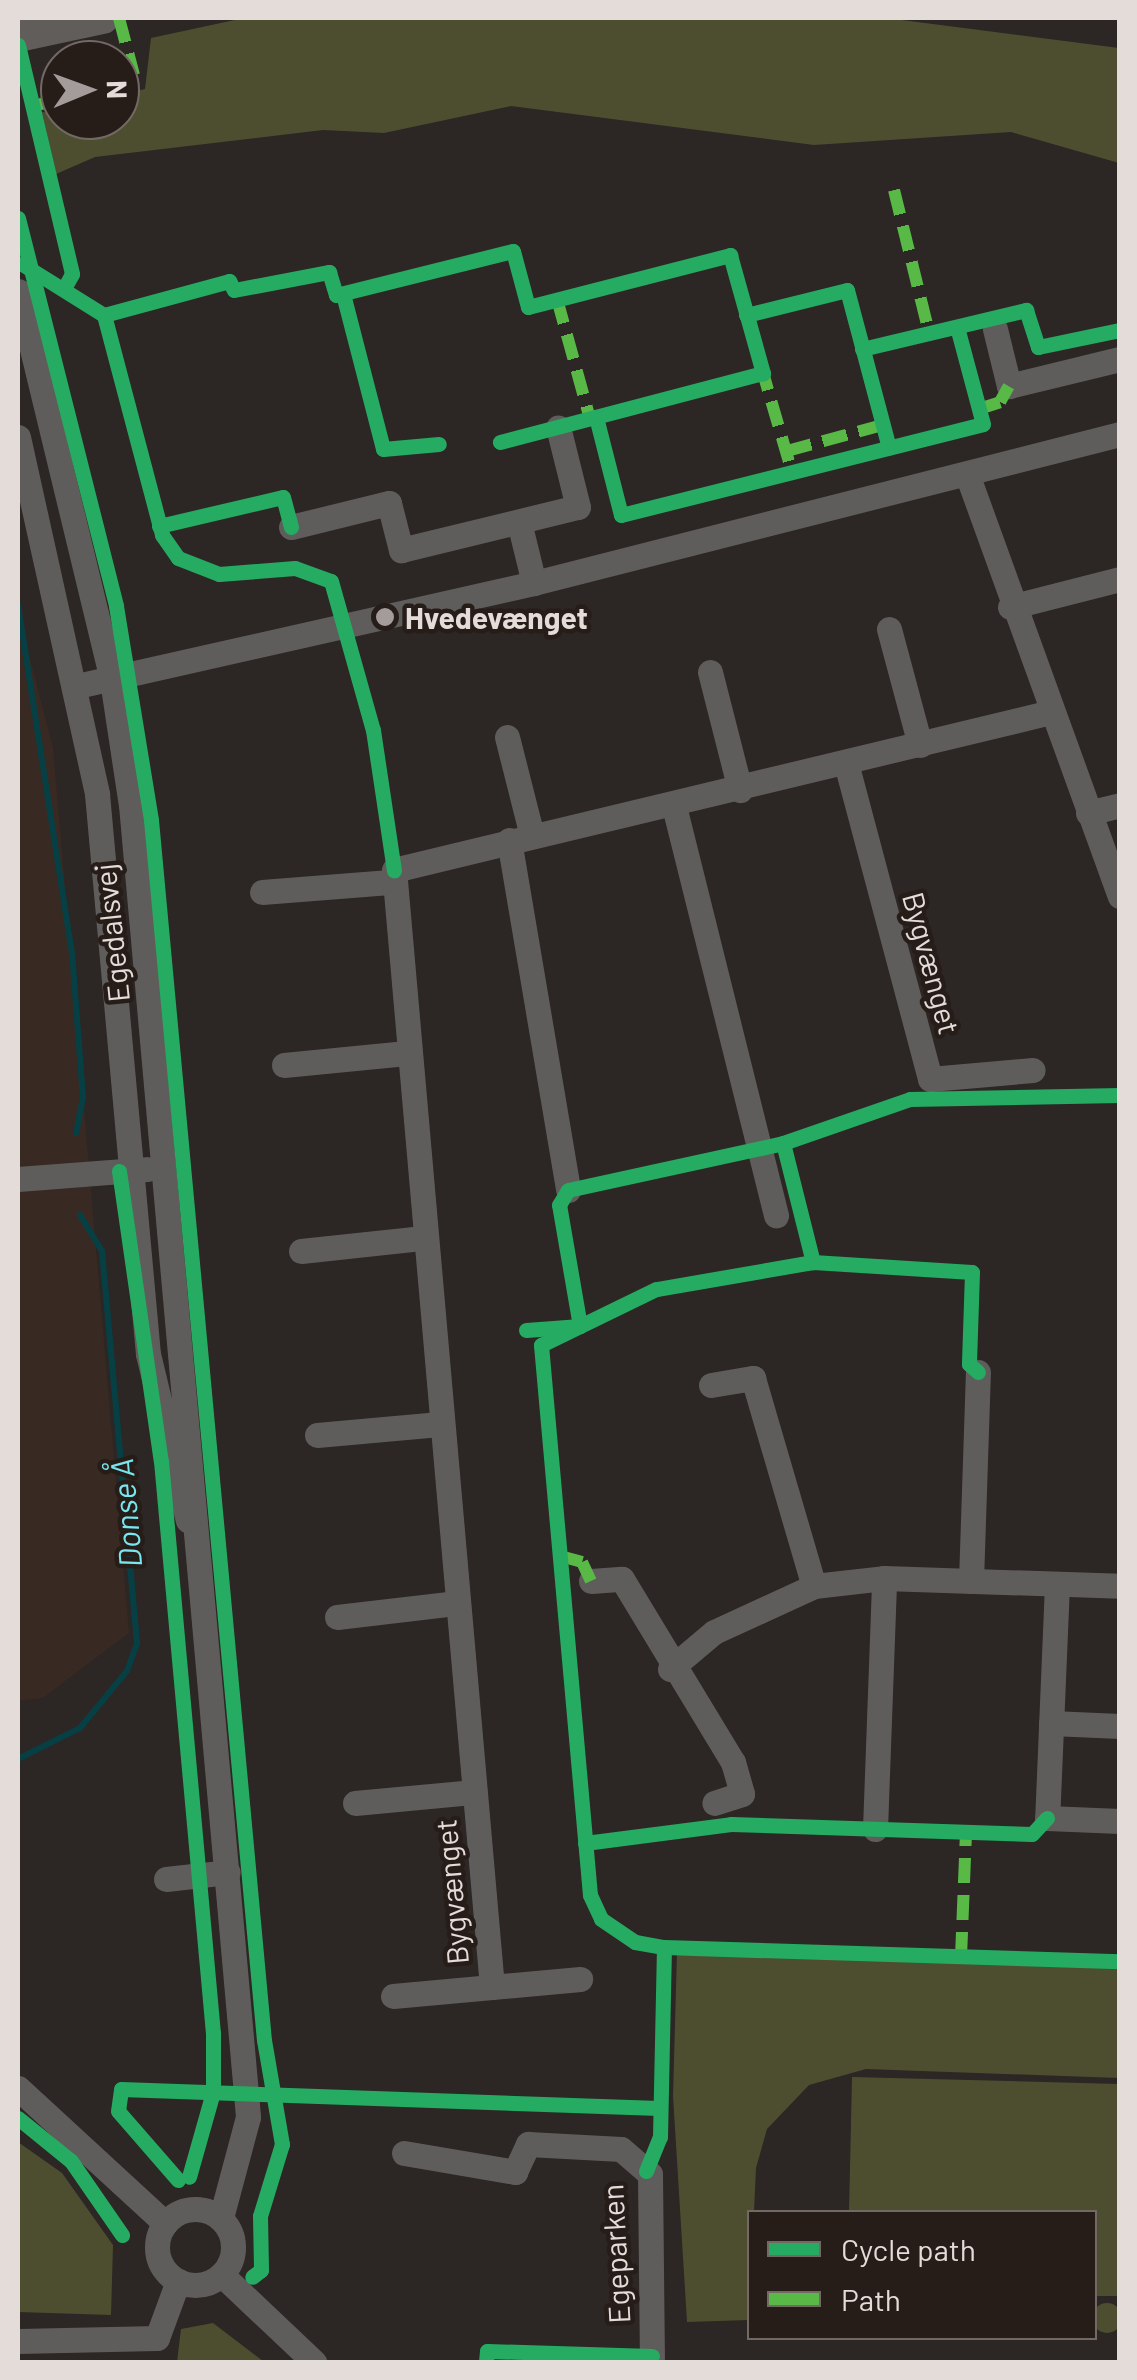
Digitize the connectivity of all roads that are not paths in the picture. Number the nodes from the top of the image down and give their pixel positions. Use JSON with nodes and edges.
{"nodes":[{"id":1,"x":103,"y":18,"type":"edge"},
{"id":2,"x":18,"y":36,"type":"edge"},
{"id":3,"x":18,"y":291,"type":"edge"},
{"id":4,"x":994,"y":329,"type":"dead end"},
{"id":5,"x":1120,"y":359,"type":"edge"},
{"id":6,"x":558,"y":427,"type":"dead end"},
{"id":7,"x":1120,"y":434,"type":"edge"},
{"id":8,"x":18,"y":437,"type":"edge"},
{"id":9,"x":966,"y":474,"type":"junction"},
{"id":10,"x":519,"y":522,"type":"junction"},
{"id":11,"x":291,"y":527,"type":"dead end"},
{"id":12,"x":1120,"y":579,"type":"edge"},
{"id":13,"x":534,"y":583,"type":"junction"},
{"id":14,"x":1010,"y":607,"type":"junction"},
{"id":15,"x":889,"y":629,"type":"dead end"},
{"id":16,"x":710,"y":672,"type":"dead end"},
{"id":17,"x":112,"y":680,"type":"junction"},
{"id":18,"x":77,"y":686,"type":"junction"},
{"id":19,"x":1051,"y":712,"type":"junction"},
{"id":20,"x":507,"y":737,"type":"dead end"},
{"id":21,"x":920,"y":745,"type":"junction"},
{"id":22,"x":846,"y":764,"type":"junction"},
{"id":23,"x":740,"y":790,"type":"junction"},
{"id":24,"x":1120,"y":805,"type":"edge"},
{"id":25,"x":674,"y":806,"type":"junction"},
{"id":26,"x":1088,"y":813,"type":"junction"},
{"id":27,"x":520,"y":838,"type":"junction"},
{"id":28,"x":390,"y":882,"type":"junction"},
{"id":29,"x":262,"y":892,"type":"dead end"},
{"id":30,"x":1120,"y":896,"type":"edge"},
{"id":31,"x":406,"y":1053,"type":"junction"},
{"id":32,"x":284,"y":1065,"type":"dead end"},
{"id":33,"x":1032,"y":1070,"type":"dead end"},
{"id":34,"x":167,"y":1167,"type":"junction"},
{"id":35,"x":131,"y":1170,"type":"junction"},
{"id":36,"x":18,"y":1179,"type":"edge"},
{"id":37,"x":568,"y":1190,"type":"dead end"},
{"id":38,"x":776,"y":1216,"type":"dead end"},
{"id":39,"x":423,"y":1238,"type":"junction"},
{"id":40,"x":302,"y":1251,"type":"dead end"},
{"id":41,"x":978,"y":1372,"type":"dead end"},
{"id":42,"x":712,"y":1385,"type":"dead end"},
{"id":43,"x":191,"y":1411,"type":"junction"},
{"id":44,"x":440,"y":1424,"type":"junction"},
{"id":45,"x":317,"y":1435,"type":"dead end"},
{"id":46,"x":202,"y":1578,"type":"junction"},
{"id":47,"x":884,"y":1578,"type":"junction"},
{"id":48,"x":971,"y":1580,"type":"junction"},
{"id":49,"x":591,"y":1581,"type":"dead end"},
{"id":50,"x":1057,"y":1584,"type":"junction"},
{"id":51,"x":814,"y":1586,"type":"junction"},
{"id":52,"x":1120,"y":1586,"type":"edge"},
{"id":53,"x":457,"y":1604,"type":"junction"},
{"id":54,"x":337,"y":1618,"type":"dead end"},
{"id":55,"x":670,"y":1668,"type":"junction"},
{"id":56,"x":1051,"y":1723,"type":"junction"},
{"id":57,"x":1120,"y":1726,"type":"edge"},
{"id":58,"x":474,"y":1792,"type":"junction"},
{"id":59,"x":355,"y":1803,"type":"dead end"},
{"id":60,"x":714,"y":1803,"type":"dead end"},
{"id":61,"x":1120,"y":1821,"type":"edge"},
{"id":62,"x":875,"y":1829,"type":"dead end"},
{"id":63,"x":228,"y":1872,"type":"junction"},
{"id":64,"x":166,"y":1879,"type":"dead end"},
{"id":65,"x":580,"y":1980,"type":"dead end"},
{"id":66,"x":492,"y":1987,"type":"junction"},
{"id":67,"x":392,"y":1996,"type":"dead end"},
{"id":68,"x":18,"y":2088,"type":"edge"},
{"id":69,"x":404,"y":2153,"type":"dead end"},
{"id":70,"x":221,"y":2218,"type":"junction"},
{"id":71,"x":165,"y":2223,"type":"junction"},
{"id":72,"x":222,"y":2275,"type":"junction"},
{"id":73,"x":178,"y":2281,"type":"junction"},
{"id":74,"x":18,"y":2341,"type":"edge"},
{"id":75,"x":155,"y":2350,"type":"edge"},
{"id":76,"x":314,"y":2362,"type":"edge"},
{"id":77,"x":652,"y":2362,"type":"edge"}],
"edges":[{"from":1,"to":2,"type":"main road"},
{"from":3,"to":17,"type":"street","name":"Egedalsvej"},
{"from":4,"to":5,"type":"street"},
{"from":6,"to":10,"type":"street"},
{"from":7,"to":9,"type":"street"},
{"from":8,"to":18,"type":"street","name":"Egedalsvej"},
{"from":9,"to":13,"type":"street"},
{"from":9,"to":14,"type":"street"},
{"from":10,"to":11,"type":"street"},
{"from":10,"to":13,"type":"street"},
{"from":12,"to":14,"type":"street"},
{"from":13,"to":17,"type":"street"},
{"from":14,"to":19,"type":"street"},
{"from":15,"to":21,"type":"street"},
{"from":16,"to":23,"type":"street"},
{"from":17,"to":18,"type":"street"},
{"from":17,"to":34,"type":"street","name":"Egedalsvej"},
{"from":18,"to":35,"type":"street","name":"Egedalsvej"},
{"from":19,"to":21,"type":"street"},
{"from":19,"to":26,"type":"street"},
{"from":20,"to":27,"type":"street"},
{"from":21,"to":22,"type":"street"},
{"from":22,"to":23,"type":"street"},
{"from":22,"to":33,"type":"street","name":"Bygvænget"},
{"from":23,"to":25,"type":"street"},
{"from":24,"to":26,"type":"street"},
{"from":25,"to":27,"type":"street"},
{"from":25,"to":38,"type":"street"},
{"from":26,"to":30,"type":"street"},
{"from":27,"to":28,"type":"street"},
{"from":27,"to":37,"type":"street"},
{"from":28,"to":29,"type":"street"},
{"from":28,"to":31,"type":"street","name":"Bygvænget"},
{"from":31,"to":32,"type":"street"},
{"from":31,"to":39,"type":"street","name":"Bygvænget"},
{"from":34,"to":35,"type":"street"},
{"from":34,"to":43,"type":"street","name":"Egedalsvej"},
{"from":35,"to":36,"type":"street"},
{"from":35,"to":43,"type":"street"},
{"from":35,"to":46,"type":"street","name":"Egedalsvej"},
{"from":39,"to":40,"type":"street"},
{"from":39,"to":44,"type":"street","name":"Bygvænget"},
{"from":41,"to":48,"type":"street"},
{"from":42,"to":51,"type":"street"},
{"from":43,"to":46,"type":"street","name":"Egedalsvej"},
{"from":44,"to":45,"type":"street"},
{"from":44,"to":53,"type":"street","name":"Bygvænget"},
{"from":46,"to":63,"type":"street","name":"Egedalsvej"},
{"from":47,"to":48,"type":"street"},
{"from":47,"to":51,"type":"street"},
{"from":47,"to":62,"type":"street"},
{"from":48,"to":50,"type":"street"},
{"from":49,"to":55,"type":"street"},
{"from":50,"to":52,"type":"street"},
{"from":50,"to":56,"type":"street"},
{"from":51,"to":55,"type":"street"},
{"from":53,"to":54,"type":"street"},
{"from":53,"to":58,"type":"street","name":"Bygvænget"},
{"from":55,"to":60,"type":"street"},
{"from":56,"to":57,"type":"street"},
{"from":56,"to":61,"type":"street"},
{"from":58,"to":59,"type":"street","name":"Bygvænget"},
{"from":58,"to":66,"type":"street","name":"Bygvænget"},
{"from":63,"to":64,"type":"street"},
{"from":63,"to":70,"type":"street","name":"Egedalsvej"},
{"from":65,"to":66,"type":"street","name":"Bygvænget"},
{"from":66,"to":67,"type":"street","name":"Bygvænget"},
{"from":68,"to":71,"type":"street"},
{"from":69,"to":77,"type":"street","name":"Egeparken"},
{"from":70,"to":71,"type":"street"},
{"from":70,"to":72,"type":"street"},
{"from":71,"to":73,"type":"street"},
{"from":72,"to":73,"type":"street"},
{"from":72,"to":76,"type":"street"},
{"from":73,"to":75,"type":"street"},
{"from":74,"to":75,"type":"street"}]}
